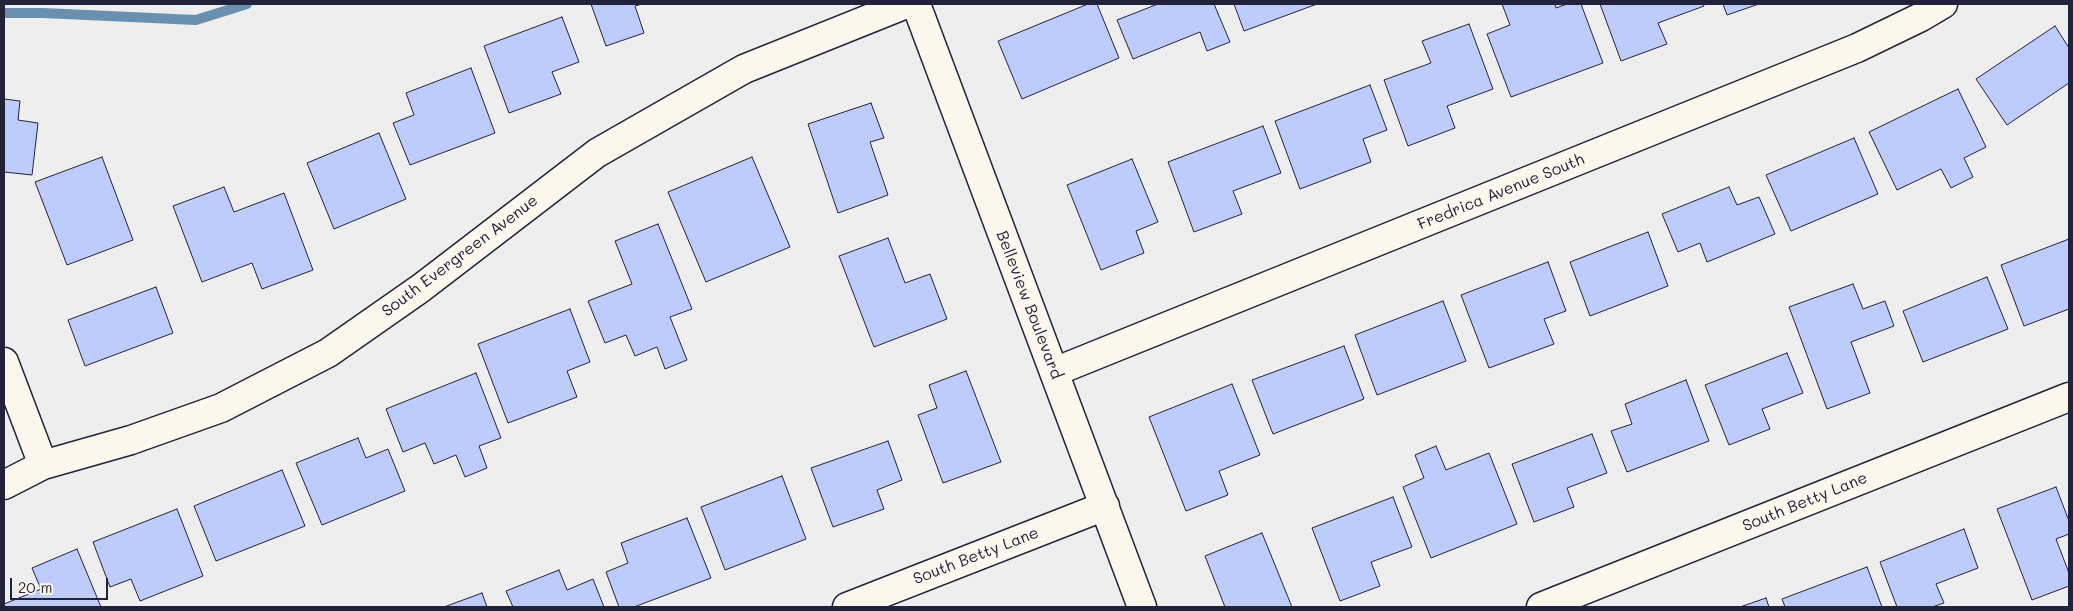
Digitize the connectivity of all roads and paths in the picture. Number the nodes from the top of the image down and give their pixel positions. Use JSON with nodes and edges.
{"nodes":[{"id":1,"x":906,"y":4,"type":"edge"},
{"id":2,"x":916,"y":4,"type":"edge"},
{"id":3,"x":1943,"y":4,"type":"edge"},
{"id":4,"x":4,"y":362,"type":"edge"},
{"id":5,"x":1054,"y":372,"type":"junction"},
{"id":6,"x":2069,"y":397,"type":"edge"},
{"id":7,"x":42,"y":465,"type":"junction"},
{"id":8,"x":4,"y":485,"type":"edge"},
{"id":9,"x":1105,"y":506,"type":"junction"},
{"id":10,"x":847,"y":607,"type":"edge"},
{"id":11,"x":1142,"y":607,"type":"edge"},
{"id":12,"x":1541,"y":607,"type":"edge"}],
"edges":[{"from":1,"to":7,"type":"street","name":"South Evergreen Avenue"},
{"from":2,"to":5,"type":"street","name":"Belleview Boulevard"},
{"from":3,"to":5,"type":"street","name":"Fredrica Avenue South"},
{"from":4,"to":7,"type":"street"},
{"from":5,"to":9,"type":"street","name":"Belleview Boulevard"},
{"from":6,"to":12,"type":"street","name":"South Betty Lane"},
{"from":7,"to":8,"type":"street","name":"South Evergreen Avenue"},
{"from":9,"to":10,"type":"street","name":"South Betty Lane"},
{"from":9,"to":11,"type":"street","name":"Belleview Boulevard"}]}
